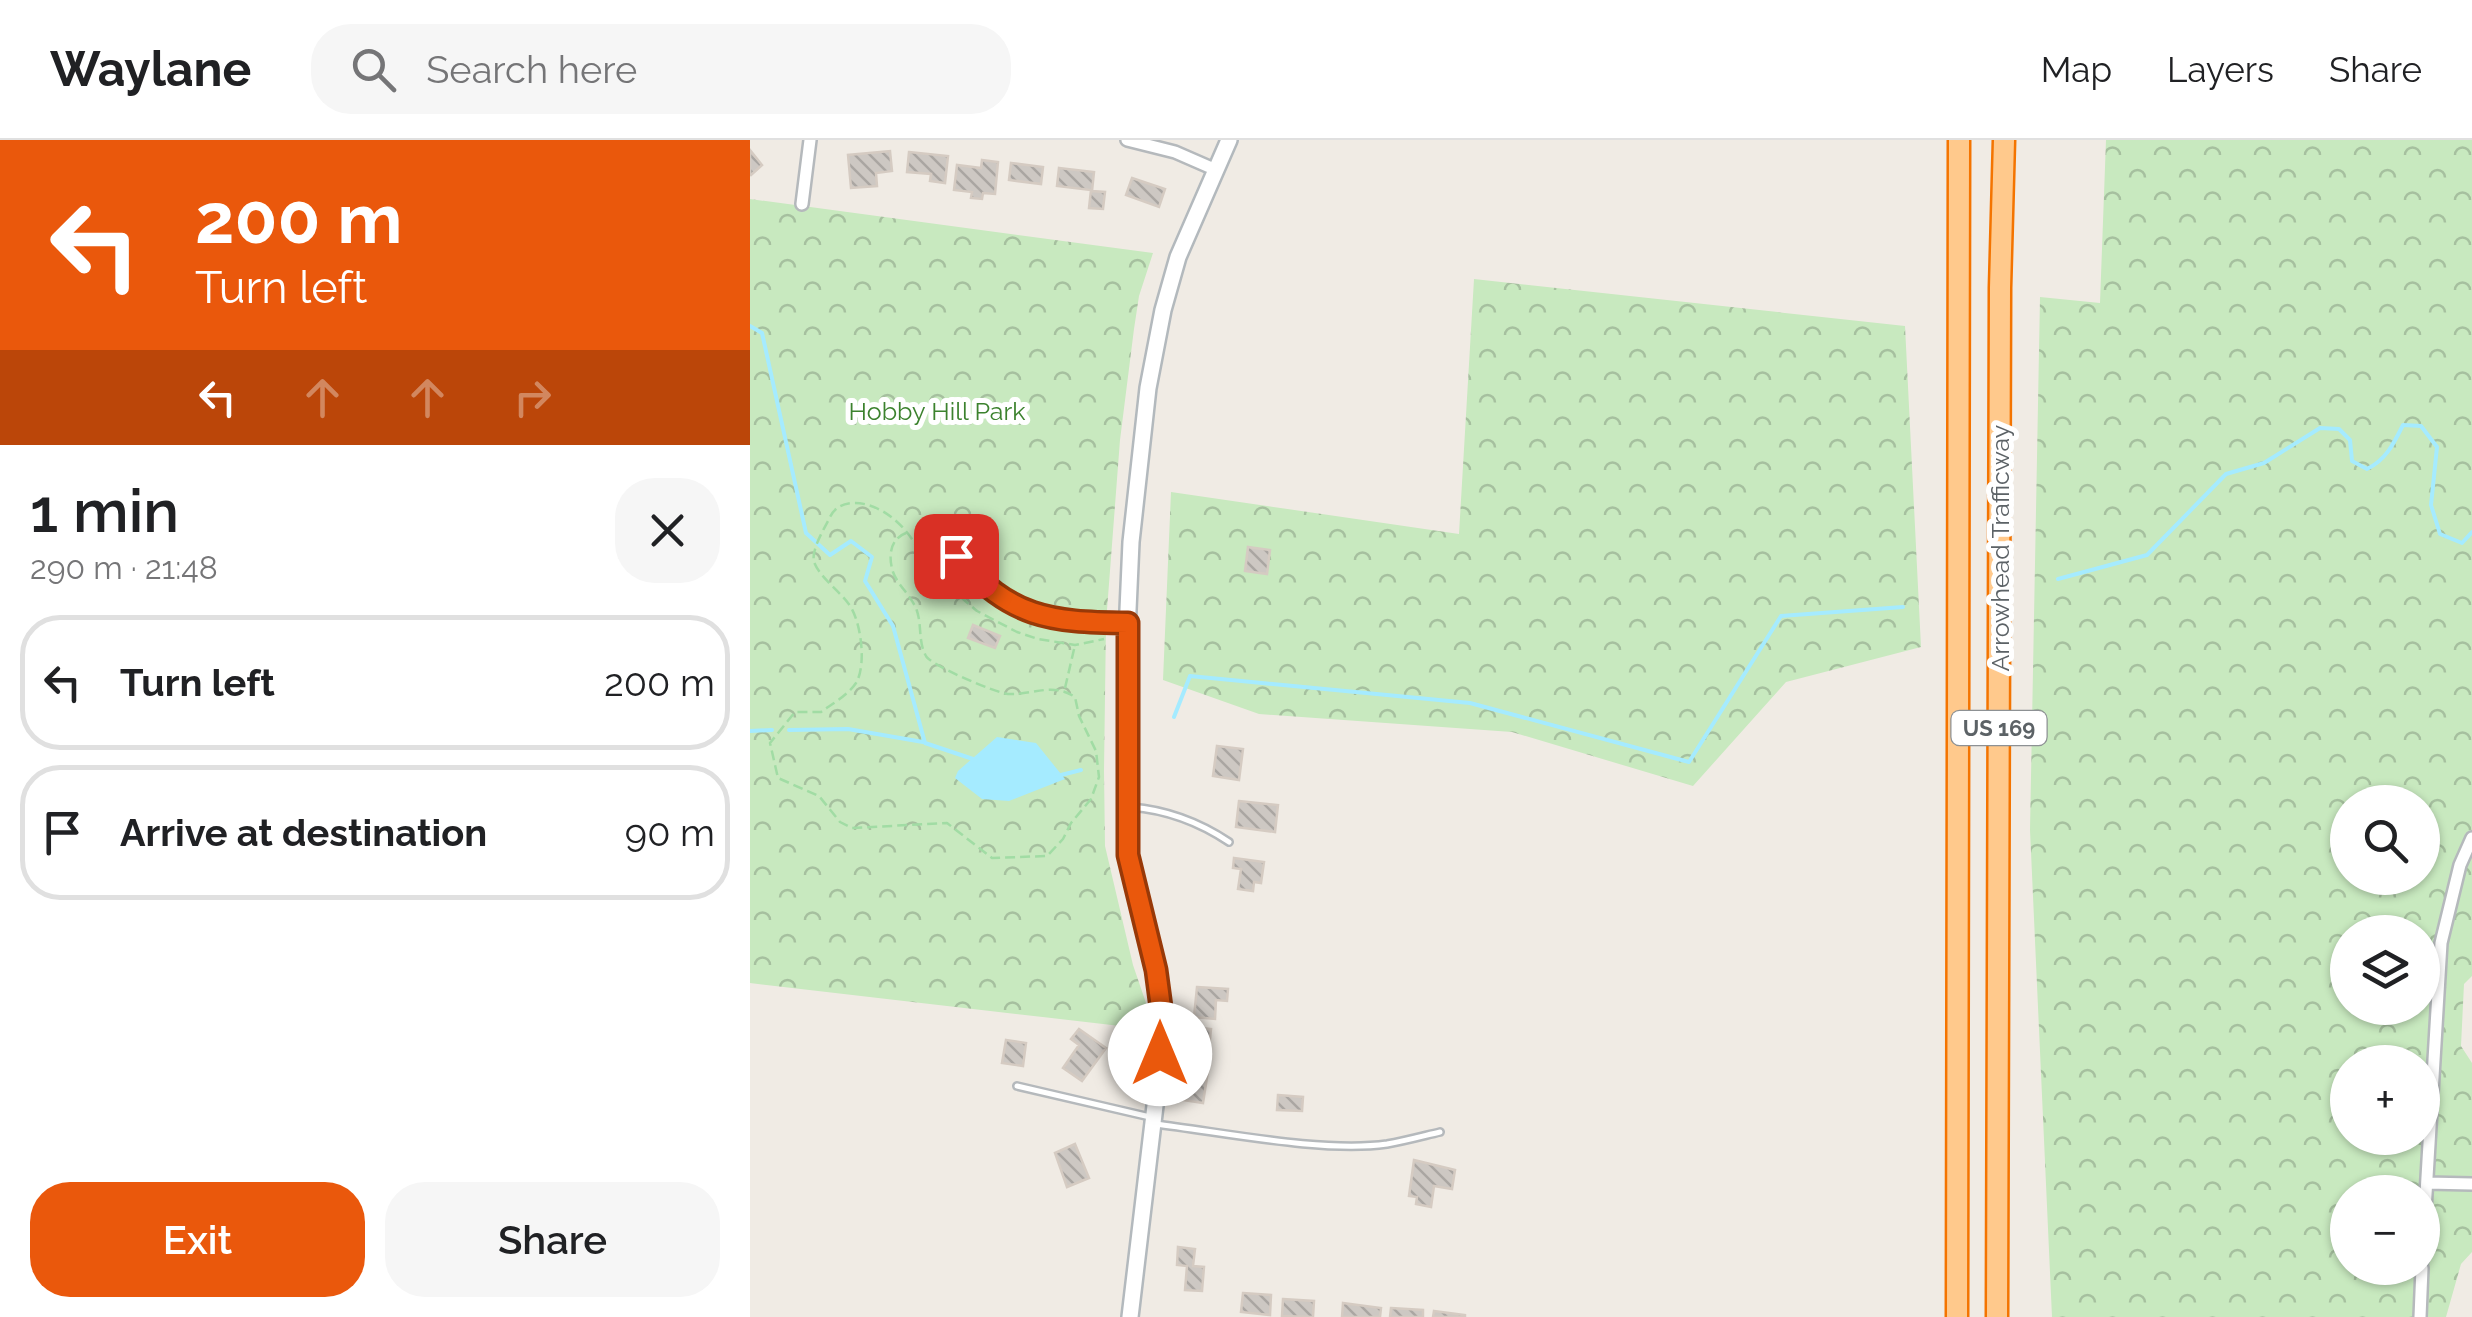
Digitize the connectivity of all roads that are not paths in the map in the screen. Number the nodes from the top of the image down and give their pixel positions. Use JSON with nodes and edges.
{"nodes":[{"id":1,"x":810,"y":140,"type":"edge"},
{"id":2,"x":1127,"y":140,"type":"edge"},
{"id":3,"x":1229,"y":140,"type":"edge"},
{"id":4,"x":1959,"y":140,"type":"edge"},
{"id":5,"x":2004,"y":140,"type":"edge"},
{"id":6,"x":1214,"y":169,"type":"junction"},
{"id":7,"x":802,"y":204,"type":"dead end"},
{"id":8,"x":956,"y":556,"type":"dead end"},
{"id":9,"x":1128,"y":623,"type":"junction"},
{"id":10,"x":1128,"y":806,"type":"junction"},
{"id":11,"x":2472,"y":838,"type":"edge"},
{"id":12,"x":1229,"y":842,"type":"dead end"},
{"id":13,"x":1017,"y":1086,"type":"dead end"},
{"id":14,"x":1153,"y":1120,"type":"junction"},
{"id":15,"x":1440,"y":1132,"type":"dead end"},
{"id":16,"x":2426,"y":1175,"type":"edge"},
{"id":17,"x":2440,"y":1183,"type":"edge"},
{"id":18,"x":2472,"y":1184,"type":"edge"},
{"id":19,"x":2421,"y":1285,"type":"edge"},
{"id":20,"x":1130,"y":1317,"type":"edge"},
{"id":21,"x":1957,"y":1317,"type":"edge"},
{"id":22,"x":1997,"y":1317,"type":"edge"},
{"id":23,"x":2420,"y":1317,"type":"edge"}],
"edges":[{"from":1,"to":7,"type":"street"},
{"from":2,"to":6,"type":"street"},
{"from":3,"to":6,"type":"street"},
{"from":4,"to":21,"type":"highway","name":"Arrowhead Trafficway","number":"US 169"},
{"from":5,"to":22,"type":"highway","name":"Arrowhead Trafficway","number":"US 169"},
{"from":6,"to":9,"type":"street"},
{"from":8,"to":9,"type":"lane"},
{"from":9,"to":10,"type":"street"},
{"from":10,"to":12,"type":"lane"},
{"from":10,"to":14,"type":"street"},
{"from":11,"to":16,"type":"street"},
{"from":13,"to":14,"type":"lane"},
{"from":14,"to":15,"type":"lane"},
{"from":14,"to":20,"type":"street"},
{"from":17,"to":18,"type":"street"},
{"from":19,"to":23,"type":"street"}]}
